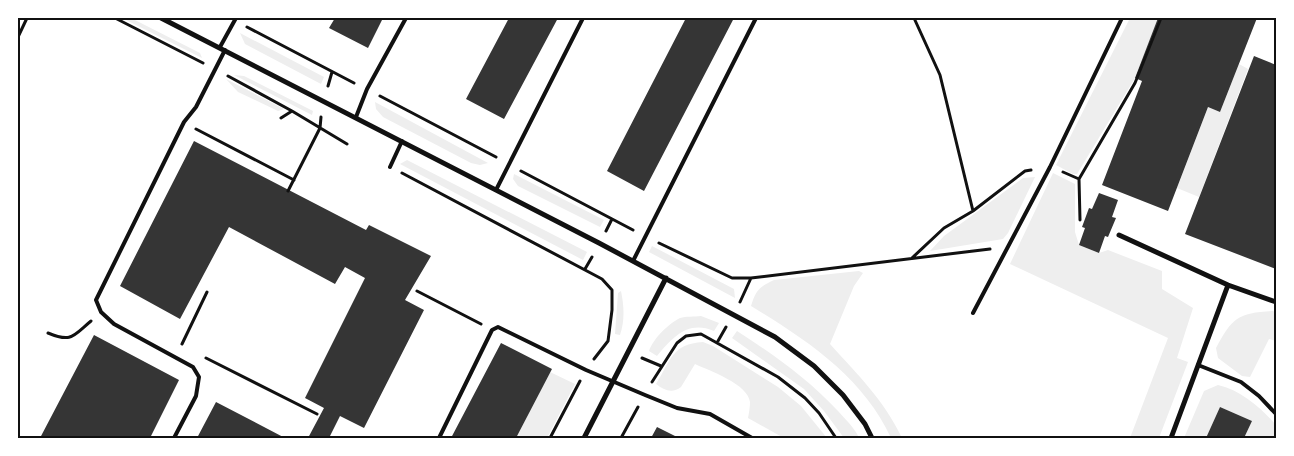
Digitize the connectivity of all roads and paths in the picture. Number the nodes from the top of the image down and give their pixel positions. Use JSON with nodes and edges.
{"nodes":[{"id":1,"x":28,"y":18,"type":"edge"},
{"id":2,"x":116,"y":18,"type":"edge"},
{"id":3,"x":161,"y":18,"type":"edge"},
{"id":4,"x":406,"y":18,"type":"edge"},
{"id":5,"x":583,"y":18,"type":"edge"},
{"id":6,"x":756,"y":18,"type":"edge"},
{"id":7,"x":914,"y":18,"type":"edge"},
{"id":8,"x":1122,"y":18,"type":"edge"},
{"id":9,"x":1161,"y":18,"type":"edge"},
{"id":10,"x":235,"y":19,"type":"edge"},
{"id":11,"x":18,"y":36,"type":"edge"},
{"id":12,"x":220,"y":47,"type":"junction"},
{"id":13,"x":226,"y":50,"type":"junction"},
{"id":14,"x":216,"y":69,"type":"junction"},
{"id":15,"x":367,"y":89,"type":"junction"},
{"id":16,"x":292,"y":111,"type":"junction"},
{"id":17,"x":356,"y":117,"type":"junction"},
{"id":18,"x":281,"y":118,"type":"dead end"},
{"id":19,"x":184,"y":122,"type":"junction"},
{"id":20,"x":320,"y":128,"type":"junction"},
{"id":21,"x":402,"y":141,"type":"junction"},
{"id":22,"x":347,"y":144,"type":"dead end"},
{"id":23,"x":509,"y":164,"type":"junction"},
{"id":24,"x":390,"y":167,"type":"joint"},
{"id":25,"x":1050,"y":167,"type":"junction"},
{"id":26,"x":294,"y":180,"type":"junction"},
{"id":27,"x":496,"y":190,"type":"junction"},
{"id":28,"x":288,"y":191,"type":"dead end"},
{"id":29,"x":972,"y":210,"type":"junction"},
{"id":30,"x":1080,"y":220,"type":"dead end"},
{"id":31,"x":1119,"y":234,"type":"dead end"},
{"id":32,"x":645,"y":236,"type":"junction"},
{"id":33,"x":1008,"y":247,"type":"junction"},
{"id":34,"x":912,"y":258,"type":"junction"},
{"id":35,"x":633,"y":261,"type":"junction"},
{"id":36,"x":666,"y":278,"type":"junction"},
{"id":37,"x":751,"y":278,"type":"junction"},
{"id":38,"x":1228,"y":284,"type":"junction"},
{"id":39,"x":418,"y":291,"type":"dead end"},
{"id":40,"x":207,"y":292,"type":"dead end"},
{"id":41,"x":1276,"y":302,"type":"edge"},
{"id":42,"x":101,"y":312,"type":"junction"},
{"id":43,"x":973,"y":314,"type":"dead end"},
{"id":44,"x":734,"y":315,"type":"junction"},
{"id":45,"x":492,"y":330,"type":"junction"},
{"id":46,"x":48,"y":333,"type":"dead end"},
{"id":47,"x":190,"y":350,"type":"dead end"},
{"id":48,"x":628,"y":352,"type":"junction"},
{"id":49,"x":198,"y":354,"type":"dead end"},
{"id":50,"x":1198,"y":365,"type":"junction"},
{"id":51,"x":586,"y":370,"type":"junction"},
{"id":52,"x":614,"y":380,"type":"junction"},
{"id":53,"x":644,"y":395,"type":"junction"},
{"id":54,"x":317,"y":414,"type":"dead end"},
{"id":55,"x":1276,"y":414,"type":"edge"},
{"id":56,"x":174,"y":438,"type":"edge"},
{"id":57,"x":438,"y":438,"type":"edge"},
{"id":58,"x":550,"y":438,"type":"edge"},
{"id":59,"x":584,"y":438,"type":"edge"},
{"id":60,"x":622,"y":438,"type":"edge"},
{"id":61,"x":752,"y":438,"type":"edge"},
{"id":62,"x":836,"y":438,"type":"edge"},
{"id":63,"x":872,"y":438,"type":"edge"},
{"id":64,"x":1171,"y":438,"type":"edge"}],
"edges":[{"from":1,"to":11,"type":"path"},
{"from":2,"to":14,"type":"path"},
{"from":3,"to":12,"type":"street"},
{"from":4,"to":15,"type":"lane"},
{"from":5,"to":23,"type":"lane"},
{"from":6,"to":32,"type":"lane"},
{"from":7,"to":29,"type":"path"},
{"from":8,"to":25,"type":"lane"},
{"from":9,"to":30,"type":"path"},
{"from":10,"to":12,"type":"lane"},
{"from":10,"to":15,"type":"path"},
{"from":12,"to":13,"type":"street"},
{"from":13,"to":14,"type":"lane"},
{"from":13,"to":17,"type":"street"},
{"from":14,"to":16,"type":"path"},
{"from":14,"to":19,"type":"lane"},
{"from":15,"to":17,"type":"lane"},
{"from":15,"to":23,"type":"path"},
{"from":16,"to":18,"type":"path"},
{"from":16,"to":20,"type":"path"},
{"from":17,"to":21,"type":"street"},
{"from":19,"to":26,"type":"path"},
{"from":19,"to":42,"type":"lane"},
{"from":20,"to":22,"type":"path"},
{"from":20,"to":26,"type":"path"},
{"from":21,"to":24,"type":"lane"},
{"from":21,"to":27,"type":"street"},
{"from":23,"to":27,"type":"lane"},
{"from":23,"to":32,"type":"path"},
{"from":24,"to":51,"type":"path"},
{"from":25,"to":29,"type":"path"},
{"from":25,"to":33,"type":"lane"},
{"from":26,"to":28,"type":"path"},
{"from":27,"to":35,"type":"street"},
{"from":29,"to":34,"type":"path"},
{"from":31,"to":38,"type":"street"},
{"from":32,"to":35,"type":"lane"},
{"from":32,"to":37,"type":"path"},
{"from":33,"to":34,"type":"path"},
{"from":33,"to":43,"type":"lane"},
{"from":34,"to":37,"type":"path"},
{"from":35,"to":36,"type":"street"},
{"from":36,"to":44,"type":"street"},
{"from":36,"to":48,"type":"street"},
{"from":37,"to":44,"type":"path"},
{"from":38,"to":41,"type":"street"},
{"from":38,"to":50,"type":"street"},
{"from":39,"to":45,"type":"path"},
{"from":40,"to":47,"type":"path"},
{"from":42,"to":46,"type":"path"},
{"from":42,"to":56,"type":"lane"},
{"from":44,"to":63,"type":"street"},
{"from":45,"to":51,"type":"lane"},
{"from":45,"to":57,"type":"lane"},
{"from":48,"to":52,"type":"street"},
{"from":48,"to":62,"type":"path"},
{"from":49,"to":54,"type":"path"},
{"from":50,"to":55,"type":"lane"},
{"from":50,"to":64,"type":"street"},
{"from":51,"to":52,"type":"lane"},
{"from":51,"to":58,"type":"path"},
{"from":52,"to":53,"type":"lane"},
{"from":52,"to":59,"type":"street"},
{"from":53,"to":60,"type":"path"},
{"from":53,"to":61,"type":"lane"}]}
